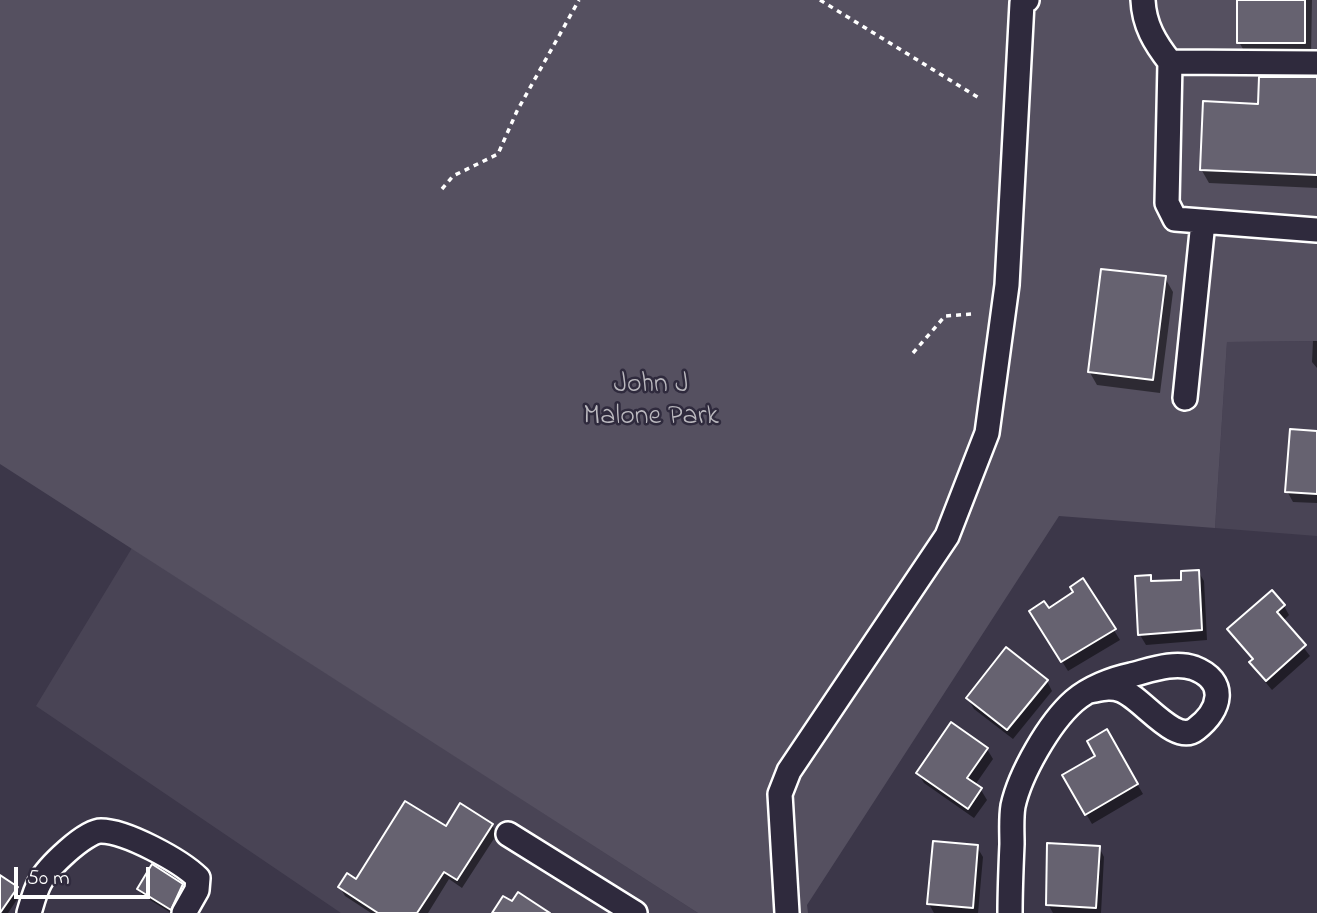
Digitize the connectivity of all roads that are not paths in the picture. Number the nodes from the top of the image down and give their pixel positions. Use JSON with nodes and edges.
{"nodes":[{"id":1,"x":1027,"y":0,"type":"edge"},
{"id":2,"x":1143,"y":0,"type":"edge"},
{"id":3,"x":1170,"y":62,"type":"junction"},
{"id":4,"x":1317,"y":63,"type":"edge"},
{"id":5,"x":1203,"y":222,"type":"junction"},
{"id":6,"x":1317,"y":230,"type":"edge"},
{"id":7,"x":1185,"y":398,"type":"dead end"},
{"id":8,"x":1090,"y":691,"type":"junction"},
{"id":9,"x":508,"y":834,"type":"dead end"},
{"id":10,"x":29,"y":913,"type":"edge"},
{"id":11,"x":184,"y":913,"type":"edge"},
{"id":12,"x":635,"y":913,"type":"edge"},
{"id":13,"x":787,"y":913,"type":"edge"},
{"id":14,"x":1010,"y":913,"type":"edge"}],
"edges":[{"from":1,"to":13,"type":"street"},
{"from":2,"to":3,"type":"street"},
{"from":3,"to":4,"type":"street"},
{"from":3,"to":5,"type":"street"},
{"from":5,"to":6,"type":"street"},
{"from":5,"to":7,"type":"street"},
{"from":8,"to":8,"type":"street"},
{"from":8,"to":14,"type":"street"},
{"from":9,"to":12,"type":"street"},
{"from":10,"to":11,"type":"street"}]}
